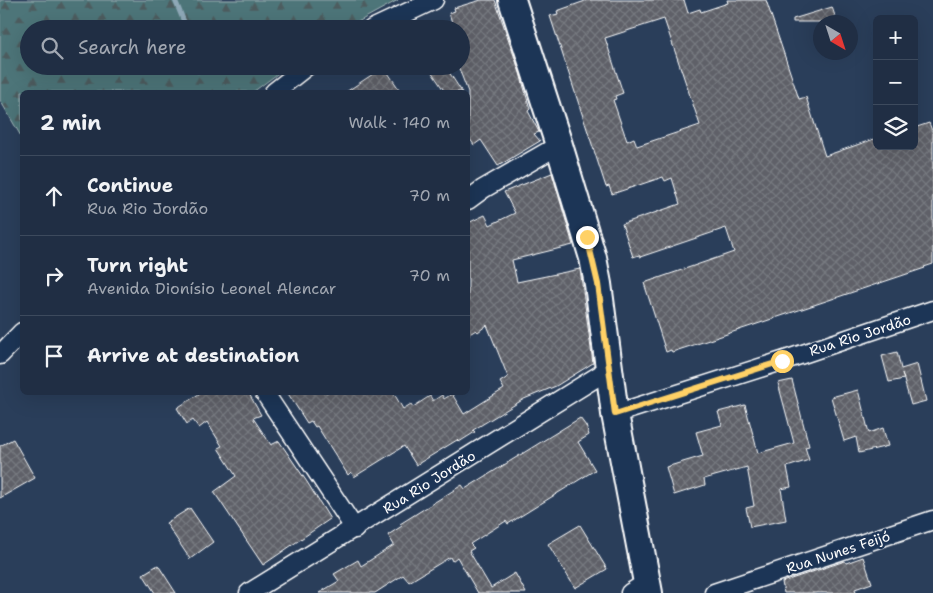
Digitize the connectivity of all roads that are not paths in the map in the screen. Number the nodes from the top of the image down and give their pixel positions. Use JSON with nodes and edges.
{"nodes":[{"id":1,"x":434,"y":0,"type":"edge"},
{"id":2,"x":512,"y":0,"type":"edge"},
{"id":3,"x":391,"y":20,"type":"edge"},
{"id":4,"x":296,"y":75,"type":"edge"},
{"id":5,"x":277,"y":90,"type":"edge"},
{"id":6,"x":559,"y":145,"type":"junction"},
{"id":7,"x":470,"y":199,"type":"edge"},
{"id":8,"x":933,"y":310,"type":"edge"},
{"id":9,"x":20,"y":334,"type":"edge"},
{"id":10,"x":0,"y":355,"type":"edge"},
{"id":11,"x":608,"y":370,"type":"junction"},
{"id":12,"x":266,"y":395,"type":"edge"},
{"id":13,"x":615,"y":414,"type":"junction"},
{"id":14,"x":933,"y":520,"type":"edge"},
{"id":15,"x":355,"y":529,"type":"junction"},
{"id":16,"x":642,"y":589,"type":"edge"},
{"id":17,"x":249,"y":593,"type":"edge"},
{"id":18,"x":714,"y":593,"type":"edge"}],
"edges":[{"from":1,"to":3,"type":"street"},
{"from":2,"to":6,"type":"main road"},
{"from":4,"to":5,"type":"street"},
{"from":6,"to":7,"type":"street"},
{"from":6,"to":11,"type":"main road"},
{"from":8,"to":13,"type":"street","name":"Rua Rio Jordão"},
{"from":9,"to":10,"type":"street"},
{"from":11,"to":13,"type":"main road"},
{"from":11,"to":15,"type":"street","name":"Rua Rio Jordão"},
{"from":12,"to":15,"type":"street"},
{"from":13,"to":16,"type":"main road"},
{"from":14,"to":18,"type":"street","name":"Rua Nunes Feijó"},
{"from":15,"to":17,"type":"street","name":"Rua Rio Jordão"}]}
